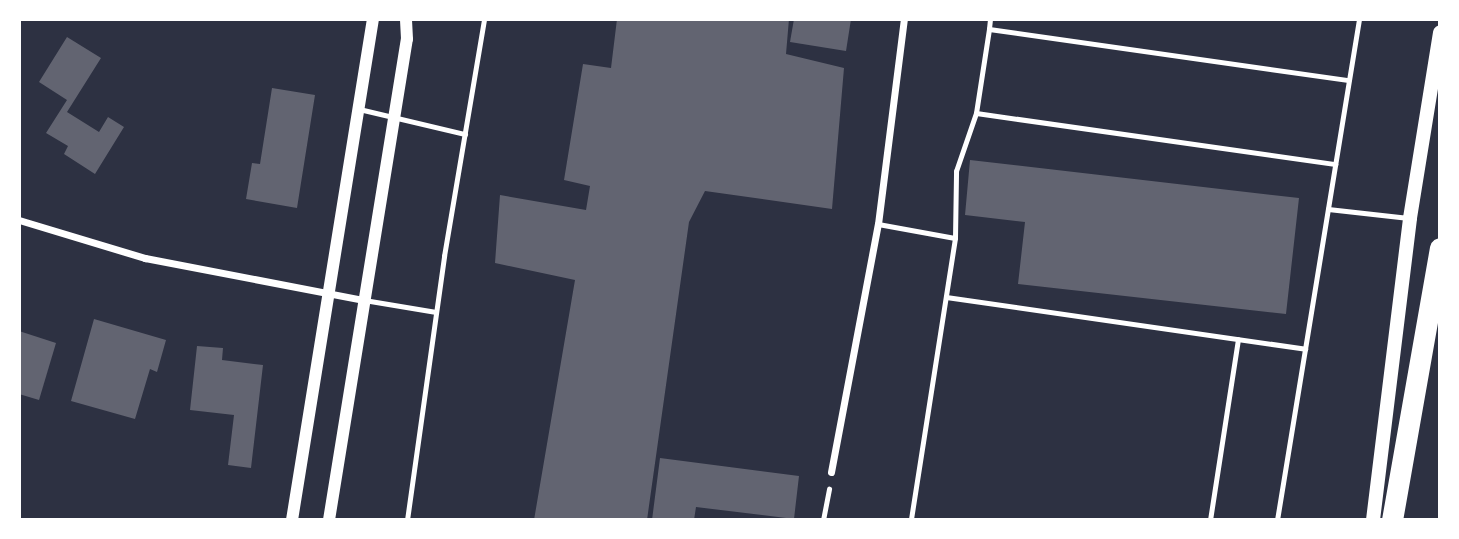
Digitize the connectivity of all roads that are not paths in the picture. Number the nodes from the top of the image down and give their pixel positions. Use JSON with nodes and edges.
{"nodes":[{"id":1,"x":373,"y":19,"type":"edge"},
{"id":2,"x":406,"y":19,"type":"edge"},
{"id":3,"x":484,"y":19,"type":"edge"},
{"id":4,"x":904,"y":19,"type":"edge"},
{"id":5,"x":990,"y":19,"type":"edge"},
{"id":6,"x":1359,"y":19,"type":"edge"},
{"id":7,"x":989,"y":29,"type":"junction"},
{"id":8,"x":1440,"y":32,"type":"edge"},
{"id":9,"x":1349,"y":80,"type":"junction"},
{"id":10,"x":357,"y":108,"type":"junction"},
{"id":11,"x":976,"y":113,"type":"junction"},
{"id":12,"x":394,"y":117,"type":"junction"},
{"id":13,"x":465,"y":134,"type":"junction"},
{"id":14,"x":1335,"y":164,"type":"junction"},
{"id":15,"x":1328,"y":209,"type":"junction"},
{"id":16,"x":1410,"y":218,"type":"junction"},
{"id":17,"x":19,"y":220,"type":"edge"},
{"id":18,"x":878,"y":224,"type":"junction"},
{"id":19,"x":955,"y":239,"type":"junction"},
{"id":20,"x":1440,"y":248,"type":"edge"},
{"id":21,"x":327,"y":293,"type":"junction"},
{"id":22,"x":946,"y":296,"type":"junction"},
{"id":23,"x":364,"y":300,"type":"junction"},
{"id":24,"x":436,"y":312,"type":"junction"},
{"id":25,"x":1238,"y":339,"type":"junction"},
{"id":26,"x":1305,"y":349,"type":"junction"},
{"id":27,"x":831,"y":472,"type":"dead end"},
{"id":28,"x":829,"y":489,"type":"dead end"},
{"id":29,"x":292,"y":520,"type":"edge"},
{"id":30,"x":329,"y":520,"type":"edge"},
{"id":31,"x":407,"y":520,"type":"edge"},
{"id":32,"x":823,"y":520,"type":"edge"},
{"id":33,"x":911,"y":520,"type":"edge"},
{"id":34,"x":1210,"y":520,"type":"edge"},
{"id":35,"x":1277,"y":520,"type":"edge"},
{"id":36,"x":1373,"y":520,"type":"edge"},
{"id":37,"x":1392,"y":520,"type":"edge"}],
"edges":[{"from":1,"to":10,"type":"street"},
{"from":2,"to":12,"type":"street"},
{"from":3,"to":13,"type":"lane"},
{"from":4,"to":18,"type":"street"},
{"from":5,"to":7,"type":"lane"},
{"from":6,"to":9,"type":"lane"},
{"from":7,"to":9,"type":"lane"},
{"from":7,"to":11,"type":"lane"},
{"from":8,"to":16,"type":"main road"},
{"from":9,"to":14,"type":"lane"},
{"from":10,"to":12,"type":"lane"},
{"from":10,"to":21,"type":"street"},
{"from":11,"to":14,"type":"lane"},
{"from":11,"to":19,"type":"lane"},
{"from":12,"to":13,"type":"lane"},
{"from":12,"to":23,"type":"street"},
{"from":13,"to":24,"type":"lane"},
{"from":14,"to":15,"type":"lane"},
{"from":15,"to":16,"type":"lane"},
{"from":15,"to":26,"type":"lane"},
{"from":16,"to":36,"type":"main road"},
{"from":17,"to":21,"type":"street"},
{"from":18,"to":19,"type":"lane"},
{"from":18,"to":27,"type":"street"},
{"from":19,"to":22,"type":"lane"},
{"from":20,"to":37,"type":"highway"},
{"from":21,"to":23,"type":"street"},
{"from":21,"to":29,"type":"street"},
{"from":22,"to":25,"type":"lane"},
{"from":22,"to":33,"type":"lane"},
{"from":23,"to":24,"type":"lane"},
{"from":23,"to":30,"type":"street"},
{"from":24,"to":31,"type":"lane"},
{"from":25,"to":26,"type":"lane"},
{"from":25,"to":34,"type":"lane"},
{"from":26,"to":35,"type":"lane"},
{"from":28,"to":32,"type":"lane"}]}
